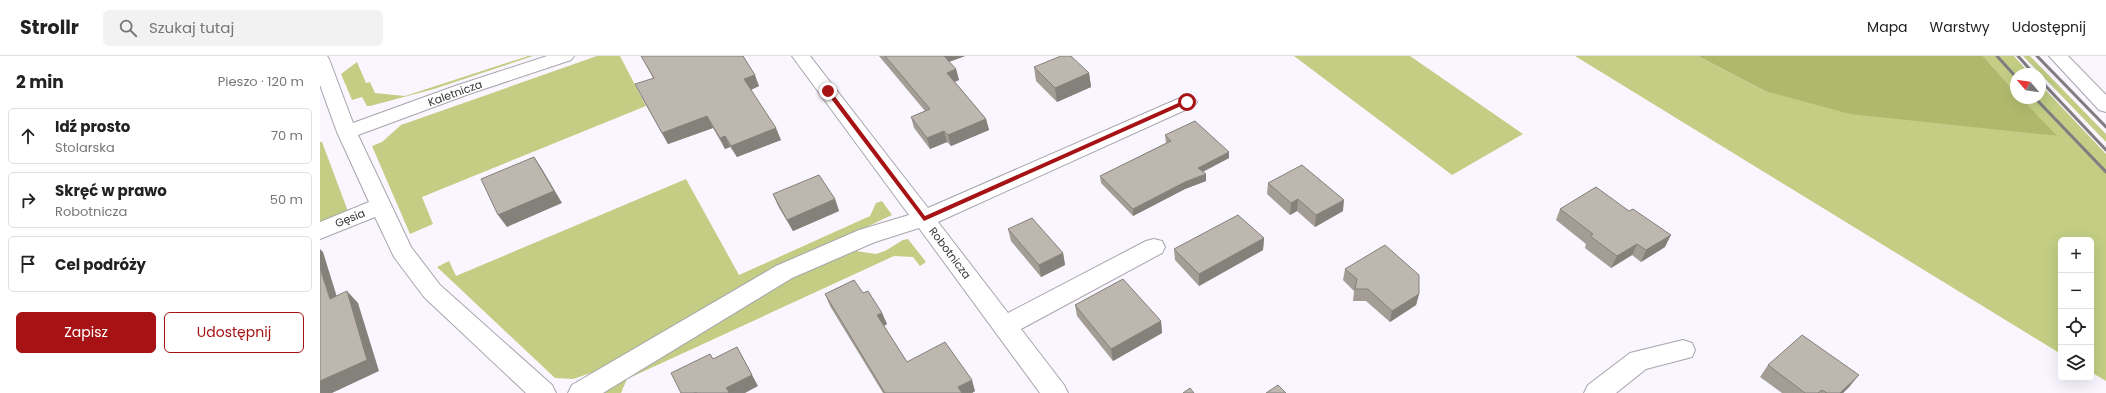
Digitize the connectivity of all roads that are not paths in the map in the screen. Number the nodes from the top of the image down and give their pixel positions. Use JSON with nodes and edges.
{"nodes":[{"id":1,"x":565,"y":56,"type":"edge"},
{"id":2,"x":801,"y":56,"type":"edge"},
{"id":3,"x":2058,"y":56,"type":"edge"},
{"id":4,"x":320,"y":59,"type":"edge"},
{"id":5,"x":1187,"y":102,"type":"dead end"},
{"id":6,"x":2106,"y":106,"type":"edge"},
{"id":7,"x":347,"y":132,"type":"junction"},
{"id":8,"x":380,"y":206,"type":"junction"},
{"id":9,"x":924,"y":219,"type":"junction"},
{"id":10,"x":320,"y":231,"type":"edge"},
{"id":11,"x":1154,"y":247,"type":"dead end"},
{"id":12,"x":1005,"y":326,"type":"junction"},
{"id":13,"x":1683,"y":350,"type":"dead end"},
{"id":14,"x":543,"y":393,"type":"edge"},
{"id":15,"x":581,"y":393,"type":"edge"},
{"id":16,"x":1055,"y":393,"type":"edge"},
{"id":17,"x":1597,"y":393,"type":"edge"}],
"edges":[{"from":1,"to":7,"type":"street","name":"Kaletnicza"},
{"from":2,"to":9,"type":"street","name":"Robotnicza"},
{"from":3,"to":6,"type":"street"},
{"from":4,"to":7,"type":"street"},
{"from":5,"to":9,"type":"street"},
{"from":7,"to":8,"type":"street"},
{"from":8,"to":10,"type":"street","name":"Gęsia"},
{"from":8,"to":14,"type":"street"},
{"from":9,"to":12,"type":"street","name":"Robotnicza"},
{"from":9,"to":15,"type":"street"},
{"from":11,"to":12,"type":"street"},
{"from":12,"to":16,"type":"street","name":"Robotnicza"},
{"from":13,"to":17,"type":"street"}]}
